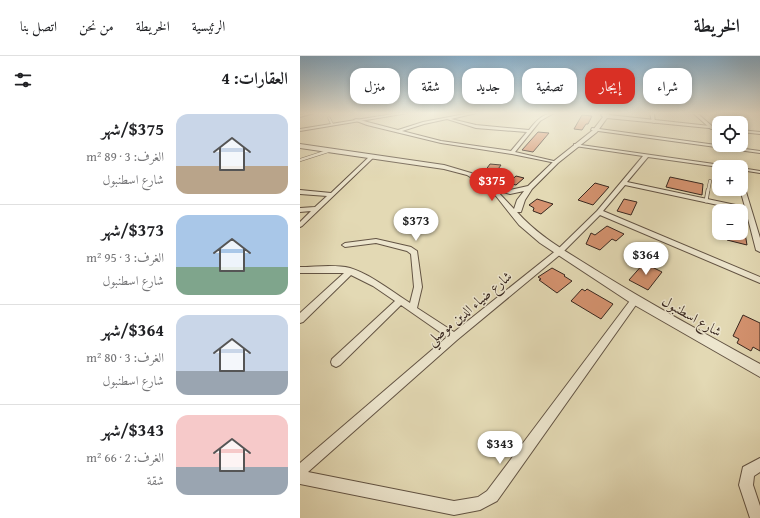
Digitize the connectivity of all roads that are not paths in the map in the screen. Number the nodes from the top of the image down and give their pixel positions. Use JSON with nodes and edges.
{"nodes":[{"id":1,"x":409,"y":135,"type":"edge"},
{"id":2,"x":526,"y":135,"type":"edge"},
{"id":3,"x":588,"y":135,"type":"edge"},
{"id":4,"x":631,"y":135,"type":"edge"},
{"id":5,"x":576,"y":145,"type":"junction"},
{"id":6,"x":300,"y":146,"type":"edge"},
{"id":7,"x":328,"y":151,"type":"junction"},
{"id":8,"x":760,"y":152,"type":"edge"},
{"id":9,"x":512,"y":153,"type":"junction"},
{"id":10,"x":646,"y":156,"type":"junction"},
{"id":11,"x":372,"y":158,"type":"junction"},
{"id":12,"x":300,"y":160,"type":"edge"},
{"id":13,"x":556,"y":162,"type":"junction"},
{"id":14,"x":712,"y":165,"type":"edge"},
{"id":15,"x":748,"y":170,"type":"edge"},
{"id":16,"x":760,"y":172,"type":"edge"},
{"id":17,"x":710,"y":181,"type":"dead end"},
{"id":18,"x":486,"y":184,"type":"junction"},
{"id":19,"x":624,"y":184,"type":"junction"},
{"id":20,"x":530,"y":188,"type":"junction"},
{"id":21,"x":300,"y":192,"type":"edge"},
{"id":22,"x":333,"y":195,"type":"junction"},
{"id":23,"x":745,"y":196,"type":"edge"},
{"id":24,"x":706,"y":201,"type":"junction"},
{"id":25,"x":510,"y":204,"type":"junction"},
{"id":26,"x":300,"y":210,"type":"edge"},
{"id":27,"x":317,"y":210,"type":"junction"},
{"id":28,"x":518,"y":210,"type":"junction"},
{"id":29,"x":749,"y":210,"type":"junction"},
{"id":30,"x":599,"y":212,"type":"junction"},
{"id":31,"x":300,"y":225,"type":"edge"},
{"id":32,"x":758,"y":235,"type":"edge"},
{"id":33,"x":345,"y":244,"type":"dead end"},
{"id":34,"x":550,"y":245,"type":"junction"},
{"id":35,"x":760,"y":250,"type":"edge"},
{"id":36,"x":560,"y":252,"type":"junction"},
{"id":37,"x":300,"y":270,"type":"edge"},
{"id":38,"x":350,"y":271,"type":"junction"},
{"id":39,"x":760,"y":280,"type":"edge"},
{"id":40,"x":401,"y":300,"type":"junction"},
{"id":41,"x":635,"y":300,"type":"junction"},
{"id":42,"x":413,"y":308,"type":"junction"},
{"id":43,"x":300,"y":319,"type":"edge"},
{"id":44,"x":454,"y":337,"type":"junction"},
{"id":45,"x":336,"y":362,"type":"dead end"},
{"id":46,"x":760,"y":371,"type":"edge"},
{"id":47,"x":760,"y":464,"type":"edge"},
{"id":48,"x":300,"y":471,"type":"edge"},
{"id":49,"x":300,"y":477,"type":"edge"},
{"id":50,"x":757,"y":518,"type":"edge"}],
"edges":[{"from":1,"to":9,"type":"street"},
{"from":2,"to":9,"type":"street"},
{"from":3,"to":5,"type":"street"},
{"from":4,"to":8,"type":"street"},
{"from":5,"to":10,"type":"street"},
{"from":5,"to":13,"type":"street"},
{"from":6,"to":7,"type":"street","name":"شارع اسطنبول"},
{"from":7,"to":11,"type":"street","name":"شارع اسطنبول"},
{"from":7,"to":12,"type":"lane"},
{"from":9,"to":13,"type":"street"},
{"from":10,"to":14,"type":"street"},
{"from":10,"to":19,"type":"street","name":"شارع ضياء الدين موصلي"},
{"from":11,"to":18,"type":"street","name":"شارع اسطنبول"},
{"from":11,"to":22,"type":"street"},
{"from":13,"to":20,"type":"street"},
{"from":15,"to":16,"type":"street"},
{"from":17,"to":24,"type":"lane"},
{"from":18,"to":20,"type":"street"},
{"from":18,"to":25,"type":"street","name":"شارع اسطنبول"},
{"from":19,"to":24,"type":"street"},
{"from":19,"to":30,"type":"street","name":"شارع ضياء الدين موصلي"},
{"from":20,"to":25,"type":"street"},
{"from":20,"to":28,"type":"street"},
{"from":21,"to":22,"type":"street"},
{"from":22,"to":27,"type":"street"},
{"from":23,"to":29,"type":"street"},
{"from":24,"to":29,"type":"street"},
{"from":25,"to":28,"type":"street","name":"شارع اسطنبول"},
{"from":25,"to":34,"type":"street","name":"شارع اسطنبول"},
{"from":26,"to":27,"type":"street"},
{"from":27,"to":31,"type":"street"},
{"from":28,"to":34,"type":"street","name":"شارع اسطنبول"},
{"from":29,"to":32,"type":"street"},
{"from":30,"to":36,"type":"street","name":"شارع ضياء الدين موصلي"},
{"from":30,"to":39,"type":"street"},
{"from":32,"to":35,"type":"street"},
{"from":33,"to":42,"type":"street"},
{"from":34,"to":36,"type":"street","name":"شارع اسطنبول"},
{"from":36,"to":41,"type":"street","name":"شارع اسطنبول"},
{"from":36,"to":44,"type":"street","name":"شارع ضياء الدين موصلي"},
{"from":37,"to":38,"type":"street"},
{"from":38,"to":40,"type":"street"},
{"from":38,"to":43,"type":"street"},
{"from":40,"to":42,"type":"street"},
{"from":40,"to":45,"type":"street"},
{"from":41,"to":46,"type":"street","name":"شارع اسطنبول"},
{"from":41,"to":49,"type":"street"},
{"from":42,"to":44,"type":"street"},
{"from":44,"to":48,"type":"street","name":"شارع ضياء الدين موصلي"},
{"from":47,"to":50,"type":"street"}]}
